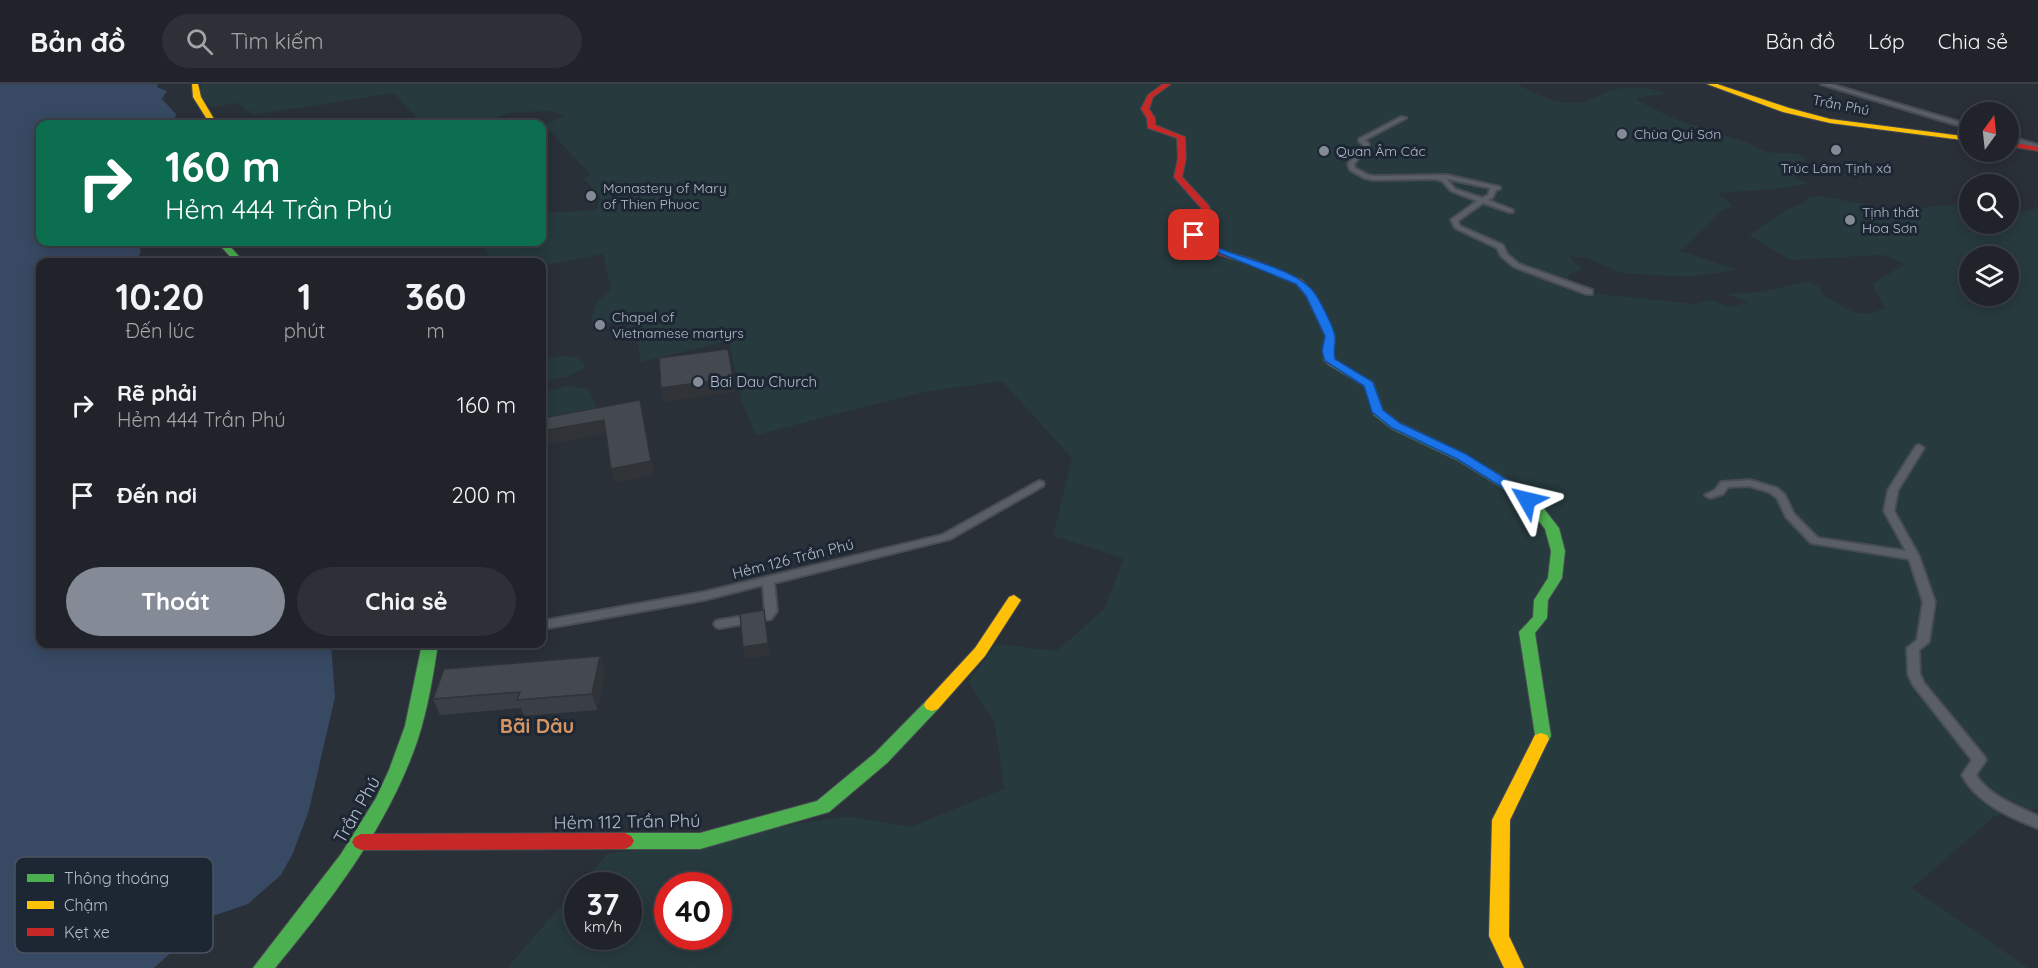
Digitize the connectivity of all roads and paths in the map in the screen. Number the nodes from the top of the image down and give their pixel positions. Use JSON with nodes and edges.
{"nodes":[{"id":1,"x":195,"y":84,"type":"edge"},
{"id":2,"x":1168,"y":84,"type":"edge"},
{"id":3,"x":1710,"y":84,"type":"edge"},
{"id":4,"x":1824,"y":84,"type":"edge"},
{"id":5,"x":1403,"y":118,"type":"dead end"},
{"id":6,"x":211,"y":120,"type":"edge"},
{"id":7,"x":1959,"y":124,"type":"edge"},
{"id":8,"x":1959,"y":138,"type":"edge"},
{"id":9,"x":2019,"y":142,"type":"edge"},
{"id":10,"x":2019,"y":145,"type":"edge"},
{"id":11,"x":2038,"y":148,"type":"edge"},
{"id":12,"x":1431,"y":177,"type":"junction"},
{"id":13,"x":1486,"y":200,"type":"junction"},
{"id":14,"x":1511,"y":211,"type":"dead end"},
{"id":15,"x":225,"y":246,"type":"edge"},
{"id":16,"x":236,"y":258,"type":"edge"},
{"id":17,"x":1589,"y":292,"type":"dead end"},
{"id":18,"x":1918,"y":448,"type":"dead end"},
{"id":19,"x":1040,"y":484,"type":"dead end"},
{"id":20,"x":1710,"y":495,"type":"dead end"},
{"id":21,"x":1914,"y":555,"type":"junction"},
{"id":22,"x":768,"y":581,"type":"junction"},
{"id":23,"x":1014,"y":600,"type":"dead end"},
{"id":24,"x":546,"y":624,"type":"edge"},
{"id":25,"x":720,"y":624,"type":"dead end"},
{"id":26,"x":430,"y":648,"type":"edge"},
{"id":27,"x":2038,"y":822,"type":"edge"},
{"id":28,"x":361,"y":842,"type":"junction"},
{"id":29,"x":263,"y":968,"type":"edge"},
{"id":30,"x":1514,"y":968,"type":"edge"}],
"edges":[{"from":1,"to":6,"type":"street"},
{"from":2,"to":30,"type":"street"},
{"from":3,"to":8,"type":"street","name":"Trần Phú"},
{"from":4,"to":7,"type":"street"},
{"from":5,"to":12,"type":"street"},
{"from":9,"to":11,"type":"street"},
{"from":10,"to":11,"type":"street"},
{"from":12,"to":13,"type":"street"},
{"from":12,"to":13,"type":"street"},
{"from":13,"to":14,"type":"street"},
{"from":13,"to":17,"type":"street"},
{"from":15,"to":16,"type":"street"},
{"from":18,"to":21,"type":"street"},
{"from":19,"to":22,"type":"street","name":"Hẻm 126 Trần Phú"},
{"from":20,"to":21,"type":"street"},
{"from":21,"to":27,"type":"street"},
{"from":22,"to":24,"type":"street","name":"Hẻm 126 Trần Phú"},
{"from":22,"to":25,"type":"street"},
{"from":23,"to":28,"type":"street","name":"Hẻm 112 Trần Phú"},
{"from":26,"to":28,"type":"street","name":"Trần Phú"},
{"from":28,"to":29,"type":"street","name":"Trần Phú"}]}
